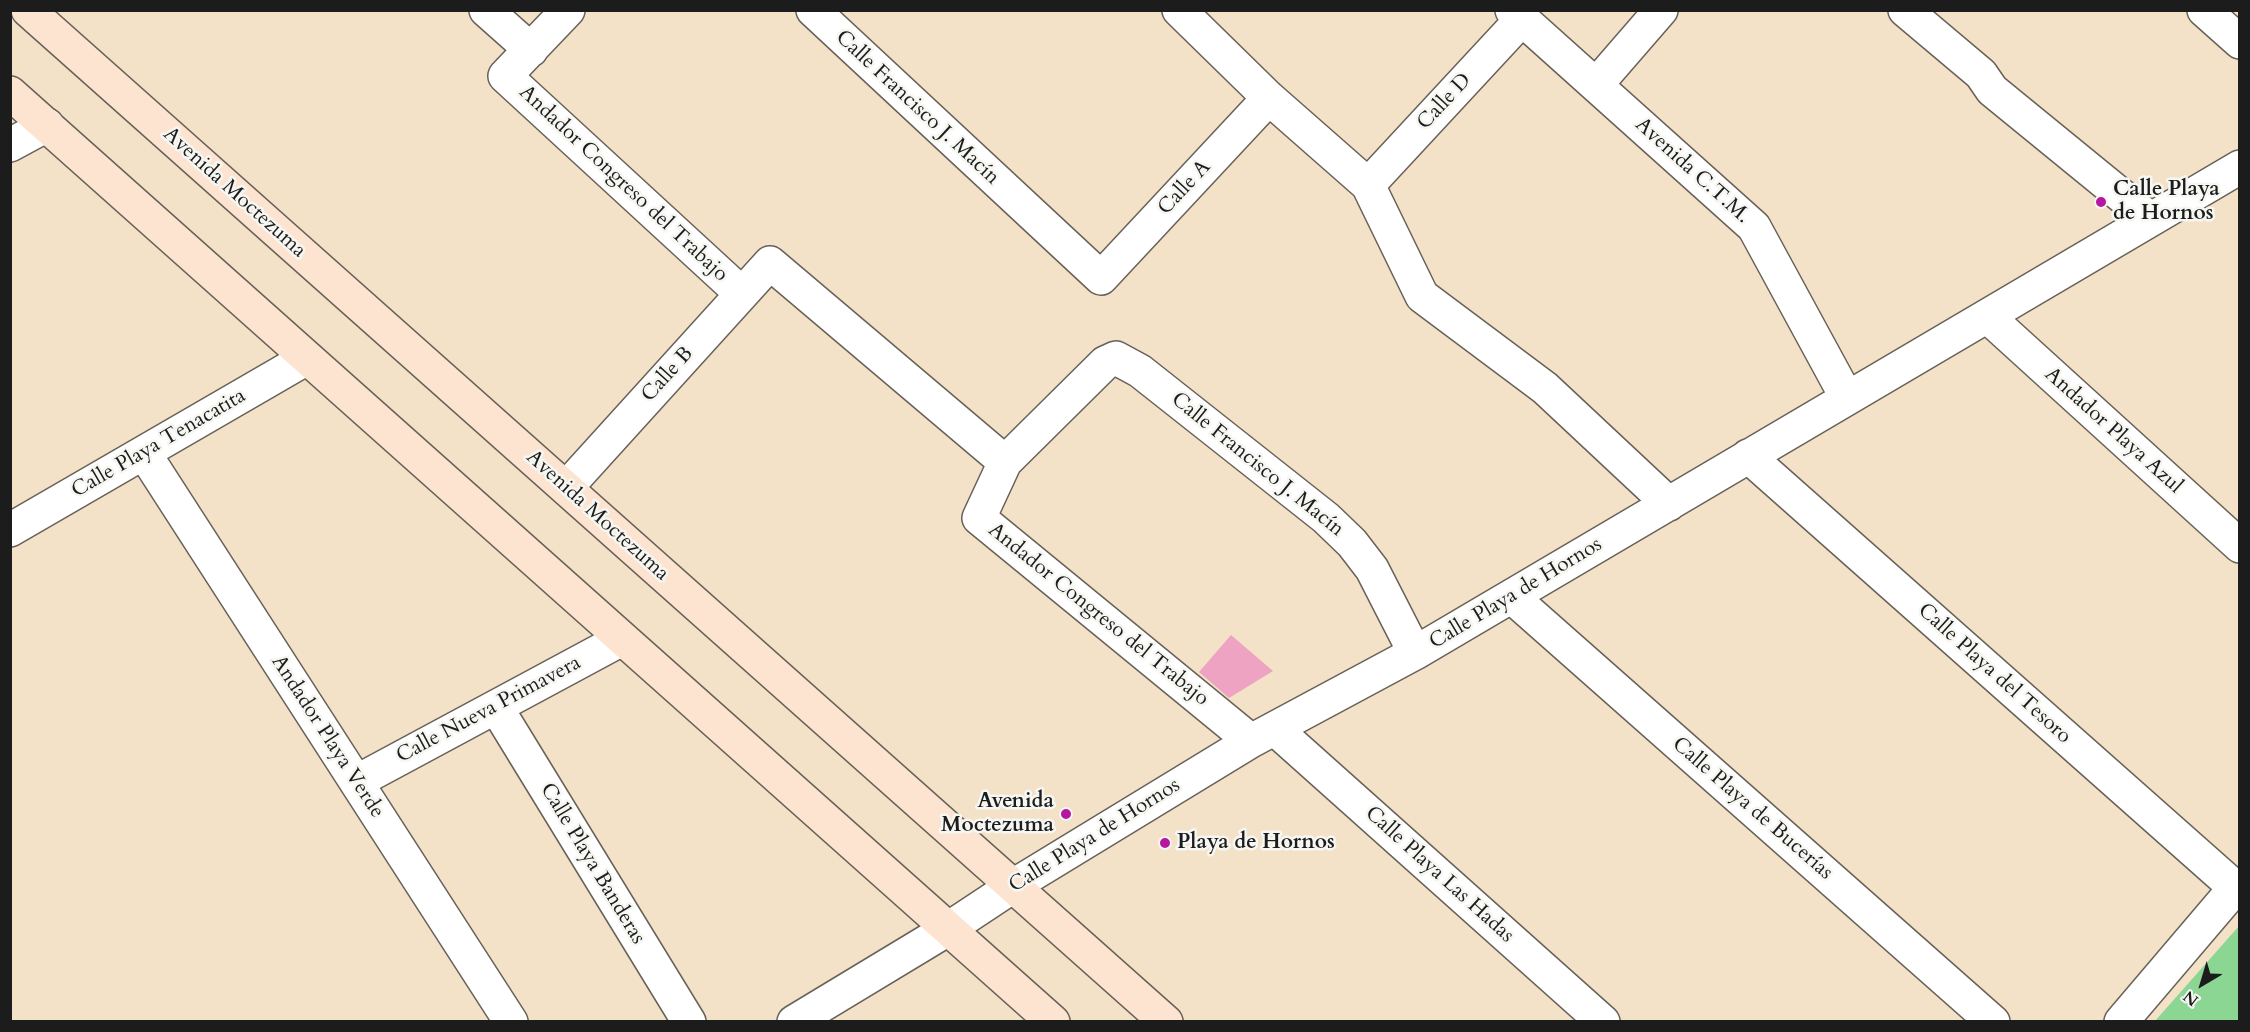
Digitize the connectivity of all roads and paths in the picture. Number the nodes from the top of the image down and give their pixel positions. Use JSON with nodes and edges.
{"nodes":[{"id":1,"x":28,"y":10,"type":"edge"},
{"id":2,"x":486,"y":10,"type":"edge"},
{"id":3,"x":568,"y":10,"type":"edge"},
{"id":4,"x":813,"y":10,"type":"edge"},
{"id":5,"x":1179,"y":10,"type":"edge"},
{"id":6,"x":1661,"y":10,"type":"edge"},
{"id":7,"x":1905,"y":10,"type":"edge"},
{"id":8,"x":2204,"y":10,"type":"edge"},
{"id":9,"x":1517,"y":15,"type":"edge"},
{"id":10,"x":2240,"y":42,"type":"edge"},
{"id":11,"x":531,"y":50,"type":"junction"},
{"id":12,"x":1596,"y":85,"type":"junction"},
{"id":13,"x":10,"y":93,"type":"edge"},
{"id":14,"x":1269,"y":98,"type":"junction"},
{"id":15,"x":47,"y":125,"type":"junction"},
{"id":16,"x":10,"y":145,"type":"edge"},
{"id":17,"x":2240,"y":167,"type":"edge"},
{"id":18,"x":1368,"y":185,"type":"junction"},
{"id":19,"x":2150,"y":219,"type":"junction"},
{"id":20,"x":1101,"y":278,"type":"joint"},
{"id":21,"x":741,"y":293,"type":"junction"},
{"id":22,"x":1987,"y":316,"type":"junction"},
{"id":23,"x":307,"y":358,"type":"junction"},
{"id":24,"x":1847,"y":398,"type":"junction"},
{"id":25,"x":144,"y":453,"type":"junction"},
{"id":26,"x":1748,"y":456,"type":"junction"},
{"id":27,"x":1005,"y":462,"type":"junction"},
{"id":28,"x":566,"y":489,"type":"junction"},
{"id":29,"x":1669,"y":504,"type":"junction"},
{"id":30,"x":10,"y":530,"type":"edge"},
{"id":31,"x":2240,"y":546,"type":"edge"},
{"id":32,"x":1512,"y":597,"type":"junction"},
{"id":33,"x":622,"y":639,"type":"junction"},
{"id":34,"x":1416,"y":653,"type":"junction"},
{"id":35,"x":496,"y":707,"type":"junction"},
{"id":36,"x":1263,"y":735,"type":"junction"},
{"id":37,"x":356,"y":782,"type":"junction"},
{"id":38,"x":1013,"y":886,"type":"junction"},
{"id":39,"x":2237,"y":890,"type":"edge"},
{"id":40,"x":948,"y":929,"type":"junction"},
{"id":41,"x":511,"y":1022,"type":"edge"},
{"id":42,"x":689,"y":1022,"type":"edge"},
{"id":43,"x":794,"y":1022,"type":"edge"},
{"id":44,"x":1053,"y":1022,"type":"edge"},
{"id":45,"x":1166,"y":1022,"type":"edge"},
{"id":46,"x":1603,"y":1022,"type":"edge"},
{"id":47,"x":1993,"y":1022,"type":"edge"},
{"id":48,"x":2121,"y":1022,"type":"edge"}],
"edges":[{"from":1,"to":28,"type":"street","name":"Avenida Moctezuma"},
{"from":2,"to":11,"type":"street","name":"Andador Congreso del Trabajo"},
{"from":3,"to":11,"type":"street"},
{"from":4,"to":20,"type":"street","name":"Calle Francisco J. Macín"},
{"from":5,"to":14,"type":"street"},
{"from":6,"to":12,"type":"street"},
{"from":7,"to":19,"type":"street"},
{"from":8,"to":10,"type":"street"},
{"from":9,"to":12,"type":"street","name":"Avenida C.T.M."},
{"from":9,"to":18,"type":"street","name":"Calle D"},
{"from":11,"to":21,"type":"street","name":"Andador Congreso del Trabajo"},
{"from":12,"to":24,"type":"street","name":"Avenida C.T.M."},
{"from":13,"to":15,"type":"street"},
{"from":14,"to":18,"type":"street"},
{"from":14,"to":20,"type":"street","name":"Calle A"},
{"from":15,"to":16,"type":"street"},
{"from":15,"to":23,"type":"street"},
{"from":17,"to":19,"type":"street","name":"Calle Playa de Hornos"},
{"from":18,"to":29,"type":"street"},
{"from":19,"to":22,"type":"street","name":"Calle Playa de Hornos"},
{"from":21,"to":27,"type":"street","name":"Calle B"},
{"from":21,"to":28,"type":"street","name":"Calle B"},
{"from":22,"to":24,"type":"street","name":"Calle Playa de Hornos"},
{"from":22,"to":31,"type":"street","name":"Andador Playa Azul"},
{"from":23,"to":25,"type":"street","name":"Calle Playa Tenacatita"},
{"from":23,"to":33,"type":"street"},
{"from":24,"to":26,"type":"street","name":"Calle Playa de Hornos"},
{"from":25,"to":30,"type":"street","name":"Calle Playa Tenacatita"},
{"from":25,"to":37,"type":"street","name":"Andador Playa Verde"},
{"from":26,"to":29,"type":"street","name":"Calle Playa de Hornos"},
{"from":26,"to":39,"type":"street","name":"Calle Playa del Tesoro"},
{"from":27,"to":34,"type":"street","name":"Calle Francisco J. Macín"},
{"from":27,"to":36,"type":"street","name":"Andador Congreso del Trabajo"},
{"from":28,"to":38,"type":"street","name":"Avenida Moctezuma"},
{"from":29,"to":32,"type":"street","name":"Calle Playa de Hornos"},
{"from":32,"to":34,"type":"street","name":"Calle Playa de Hornos"},
{"from":32,"to":47,"type":"street","name":"Calle Playa de Bucerías"},
{"from":33,"to":35,"type":"street","name":"Calle Nueva Primavera"},
{"from":33,"to":40,"type":"street"},
{"from":34,"to":36,"type":"street","name":"Calle Playa de Hornos"},
{"from":35,"to":37,"type":"street","name":"Calle Nueva Primavera"},
{"from":35,"to":42,"type":"street","name":"Calle Playa Banderas"},
{"from":36,"to":38,"type":"street","name":"Calle Playa de Hornos"},
{"from":36,"to":46,"type":"street","name":"Calle Playa Las Hadas"},
{"from":37,"to":41,"type":"street","name":"Andador Playa Verde"},
{"from":38,"to":40,"type":"street","name":"Calle Playa de Hornos"},
{"from":38,"to":45,"type":"street","name":"Avenida Moctezuma"},
{"from":39,"to":48,"type":"street"},
{"from":40,"to":43,"type":"street","name":"Calle Playa de Hornos"},
{"from":40,"to":44,"type":"street"}]}
